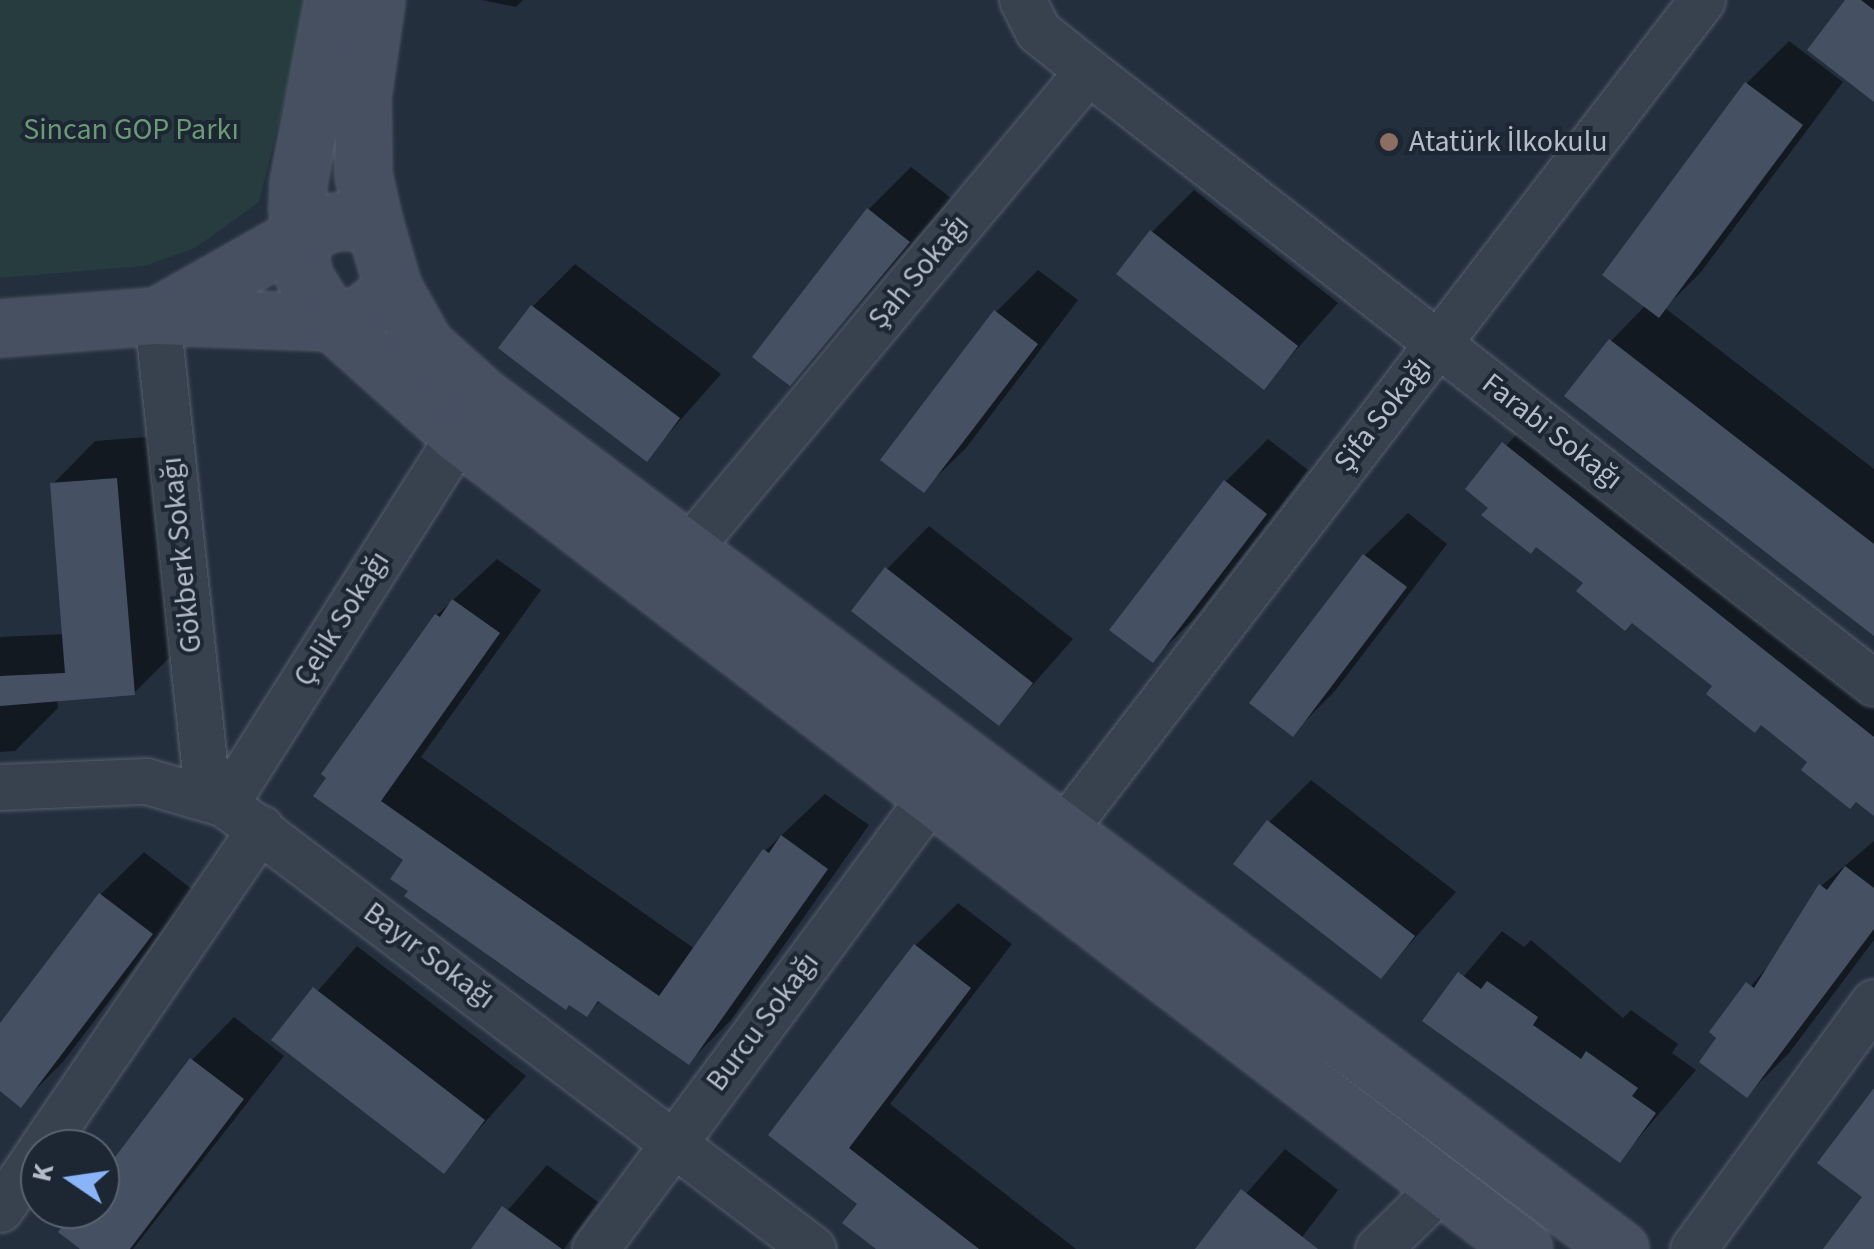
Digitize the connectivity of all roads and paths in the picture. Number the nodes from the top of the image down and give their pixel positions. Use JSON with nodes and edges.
{"nodes":[{"id":1,"x":334,"y":0,"type":"edge"},
{"id":2,"x":376,"y":0,"type":"edge"},
{"id":3,"x":1022,"y":0,"type":"edge"},
{"id":4,"x":1702,"y":0,"type":"edge"},
{"id":5,"x":1088,"y":71,"type":"junction"},
{"id":6,"x":374,"y":223,"type":"junction"},
{"id":7,"x":300,"y":235,"type":"junction"},
{"id":8,"x":393,"y":288,"type":"junction"},
{"id":9,"x":157,"y":316,"type":"junction"},
{"id":10,"x":332,"y":322,"type":"junction"},
{"id":11,"x":0,"y":328,"type":"edge"},
{"id":12,"x":1437,"y":344,"type":"junction"},
{"id":13,"x":458,"y":435,"type":"junction"},
{"id":14,"x":688,"y":549,"type":"junction"},
{"id":15,"x":1874,"y":683,"type":"edge"},
{"id":16,"x":0,"y":787,"type":"edge"},
{"id":17,"x":932,"y":795,"type":"junction"},
{"id":18,"x":231,"y":809,"type":"junction"},
{"id":19,"x":1064,"y":829,"type":"junction"},
{"id":20,"x":1874,"y":1002,"type":"edge"},
{"id":21,"x":52,"y":1129,"type":"edge"},
{"id":22,"x":674,"y":1143,"type":"junction"},
{"id":23,"x":20,"y":1180,"type":"edge"},
{"id":24,"x":1442,"y":1186,"type":"junction"},
{"id":25,"x":0,"y":1209,"type":"edge"},
{"id":26,"x":594,"y":1249,"type":"edge"},
{"id":27,"x":812,"y":1249,"type":"edge"},
{"id":28,"x":1378,"y":1249,"type":"edge"},
{"id":29,"x":1524,"y":1249,"type":"edge"},
{"id":30,"x":1620,"y":1249,"type":"edge"},
{"id":31,"x":1692,"y":1249,"type":"edge"}],
"edges":[{"from":1,"to":7,"type":"main road"},
{"from":2,"to":6,"type":"main road"},
{"from":3,"to":5,"type":"street"},
{"from":4,"to":12,"type":"street","name":"Şifa Sokağı"},
{"from":5,"to":12,"type":"street","name":"Farabi Sokağı"},
{"from":5,"to":14,"type":"street","name":"Şah Sokağı"},
{"from":6,"to":7,"type":"main road"},
{"from":6,"to":8,"type":"main road"},
{"from":7,"to":9,"type":"main road"},
{"from":7,"to":10,"type":"main road"},
{"from":8,"to":10,"type":"main road"},
{"from":8,"to":14,"type":"main road"},
{"from":9,"to":10,"type":"main road"},
{"from":9,"to":11,"type":"main road"},
{"from":9,"to":18,"type":"street","name":"Gökberk Sokağı"},
{"from":10,"to":13,"type":"main road"},
{"from":12,"to":15,"type":"street","name":"Farabi Sokağı"},
{"from":12,"to":19,"type":"street","name":"Şifa Sokağı"},
{"from":13,"to":17,"type":"main road"},
{"from":13,"to":18,"type":"street","name":"Çelik Sokağı"},
{"from":14,"to":19,"type":"main road"},
{"from":16,"to":18,"type":"street","name":"Bayır Sokağı"},
{"from":17,"to":22,"type":"street","name":"Burcu Sokağı"},
{"from":17,"to":24,"type":"main road"},
{"from":18,"to":21,"type":"street","name":"Çelik Sokağı"},
{"from":18,"to":22,"type":"street","name":"Bayır Sokağı"},
{"from":19,"to":30,"type":"main road"},
{"from":20,"to":31,"type":"street"},
{"from":22,"to":26,"type":"street","name":"Burcu Sokağı"},
{"from":22,"to":27,"type":"street","name":"Bayır Sokağı"},
{"from":23,"to":25,"type":"street","name":"Çelik Sokağı"},
{"from":24,"to":28,"type":"street"},
{"from":24,"to":29,"type":"main road"}]}
